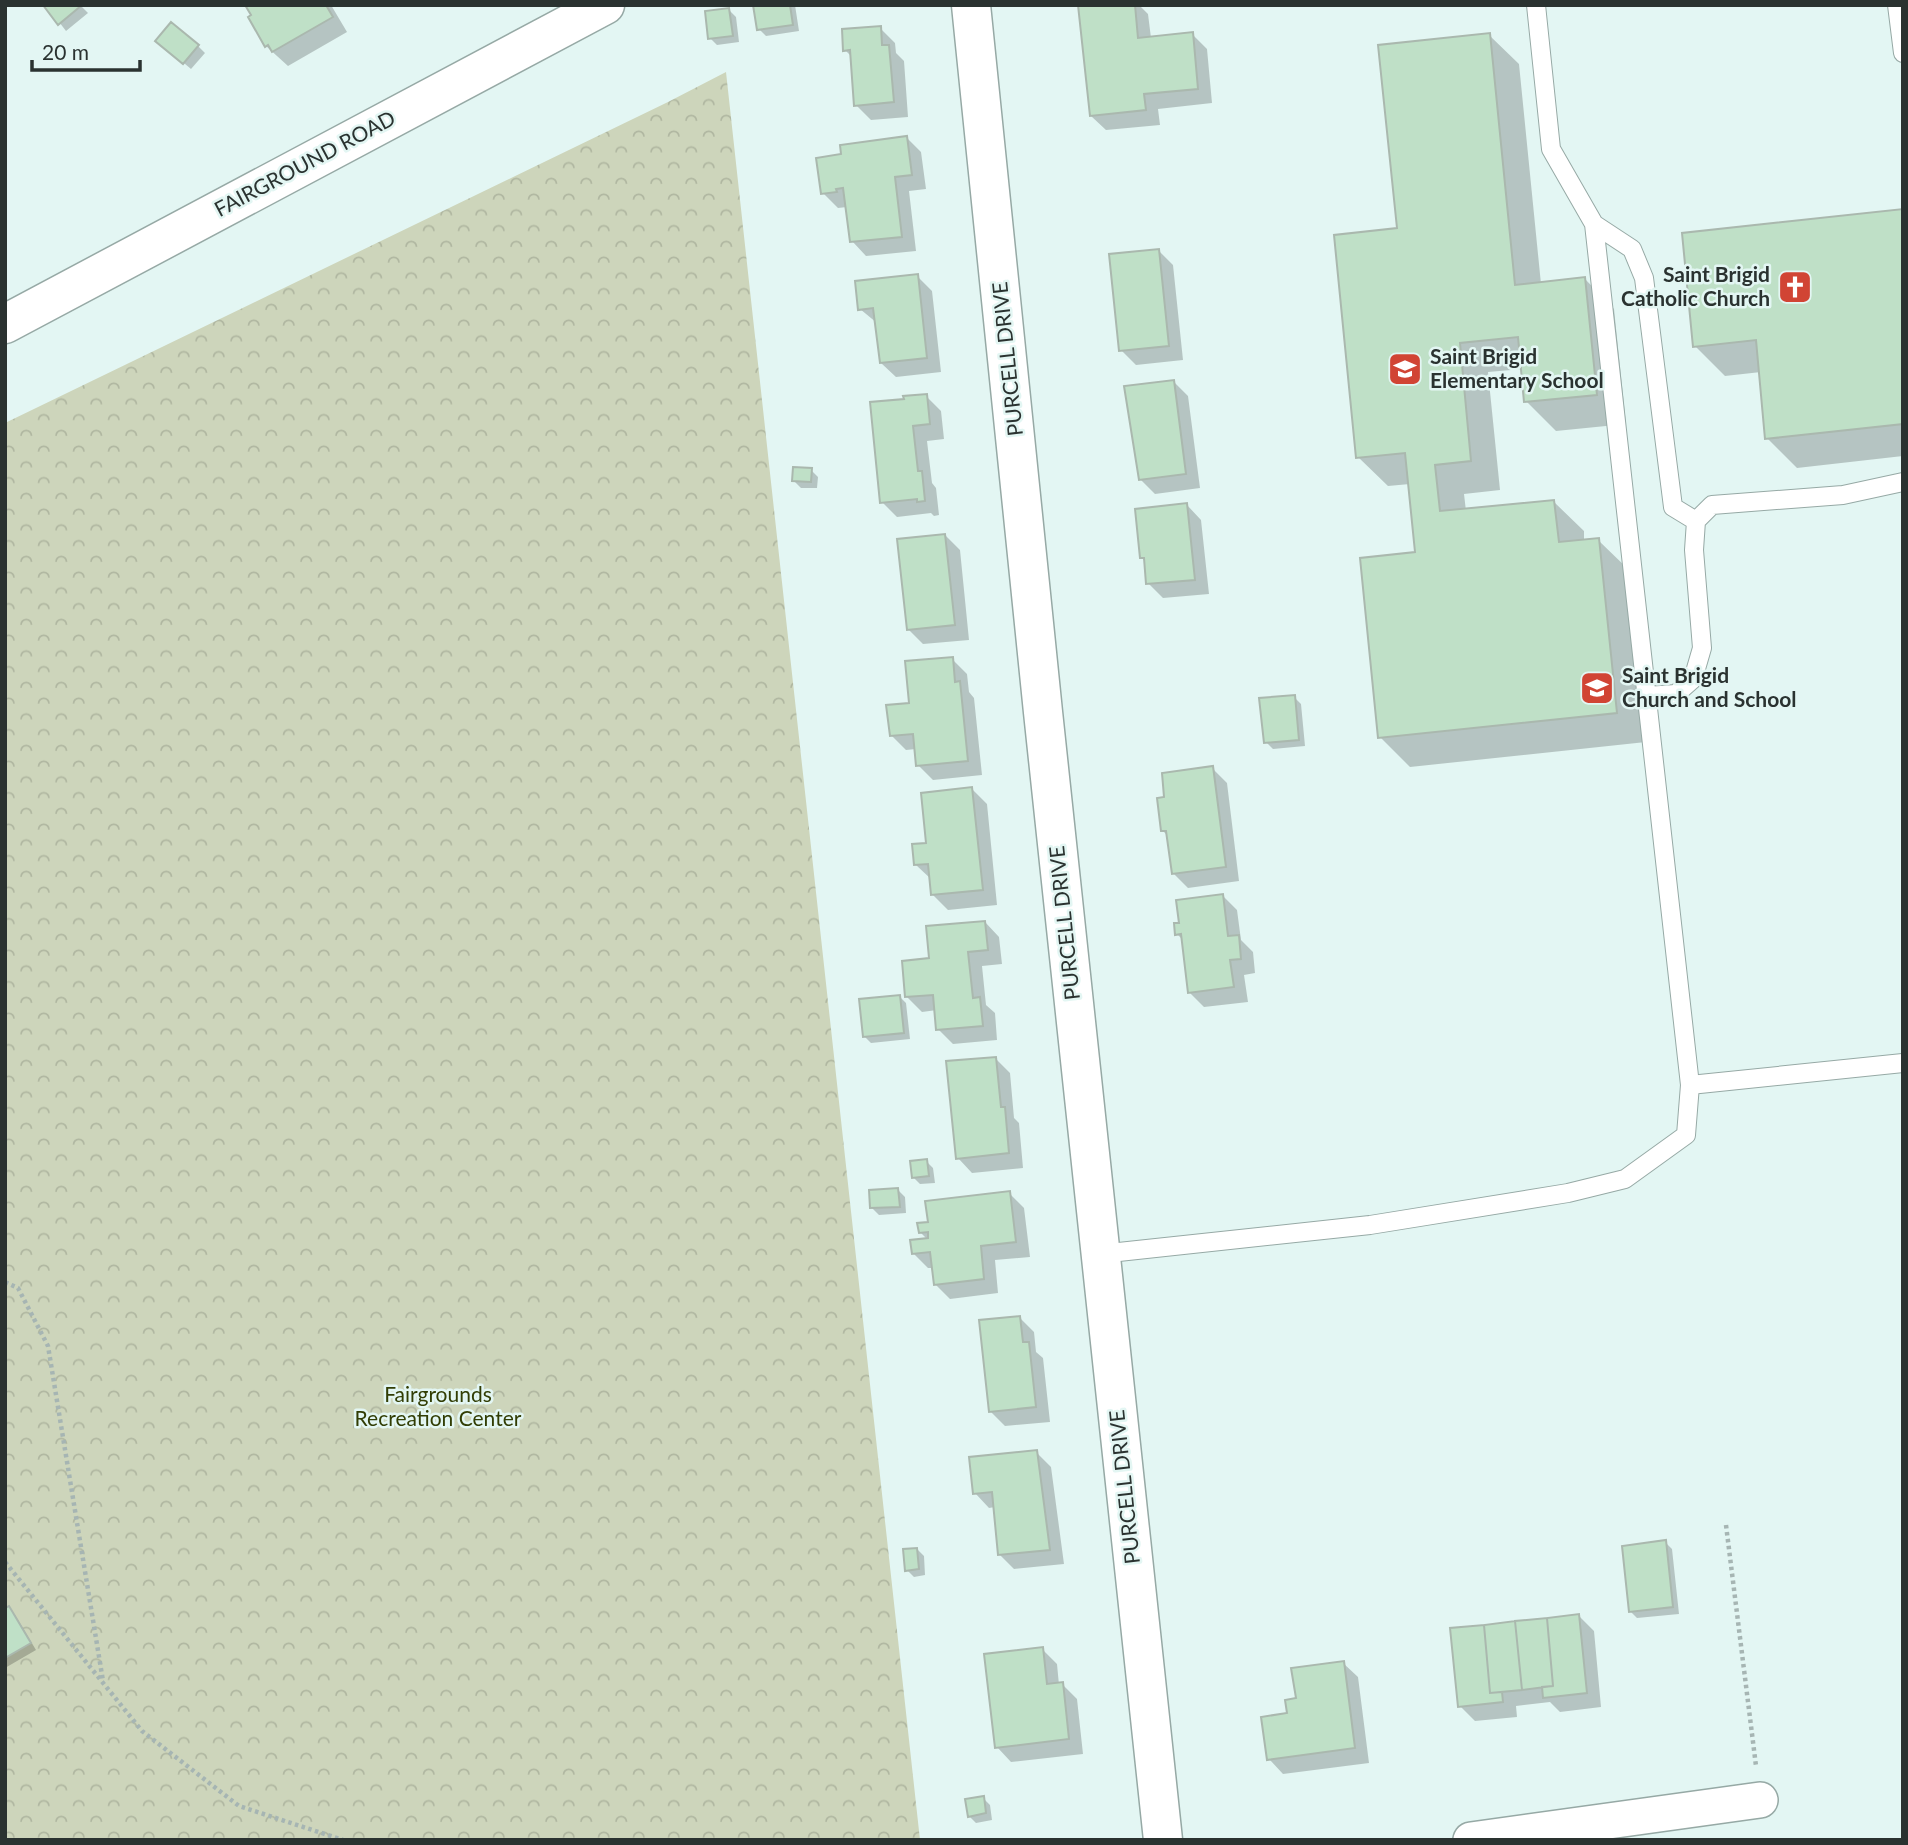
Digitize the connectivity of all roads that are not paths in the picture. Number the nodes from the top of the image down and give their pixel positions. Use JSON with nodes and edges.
{"nodes":[{"id":1,"x":605,"y":5,"type":"edge"},
{"id":2,"x":971,"y":5,"type":"edge"},
{"id":3,"x":1536,"y":5,"type":"edge"},
{"id":4,"x":1896,"y":5,"type":"edge"},
{"id":5,"x":1903,"y":53,"type":"edge"},
{"id":6,"x":1594,"y":224,"type":"junction"},
{"id":7,"x":5,"y":324,"type":"edge"},
{"id":8,"x":1903,"y":482,"type":"edge"},
{"id":9,"x":1696,"y":521,"type":"junction"},
{"id":10,"x":1647,"y":696,"type":"junction"},
{"id":11,"x":1903,"y":1063,"type":"edge"},
{"id":12,"x":1690,"y":1085,"type":"junction"},
{"id":13,"x":1101,"y":1254,"type":"junction"},
{"id":14,"x":1760,"y":1800,"type":"road end"},
{"id":15,"x":1163,"y":1840,"type":"edge"},
{"id":16,"x":1471,"y":1840,"type":"edge"}],
"edges":[{"from":1,"to":7,"type":"street","name":"FAIRGROUND ROAD"},
{"from":2,"to":13,"type":"street","name":"PURCELL DRIVE"},
{"from":3,"to":6,"type":"lane"},
{"from":4,"to":5,"type":"lane"},
{"from":6,"to":9,"type":"lane"},
{"from":6,"to":10,"type":"lane"},
{"from":8,"to":9,"type":"lane"},
{"from":9,"to":10,"type":"lane"},
{"from":10,"to":12,"type":"lane"},
{"from":11,"to":12,"type":"lane"},
{"from":12,"to":13,"type":"lane"},
{"from":13,"to":15,"type":"street","name":"PURCELL DRIVE"},
{"from":14,"to":16,"type":"street"}]}
